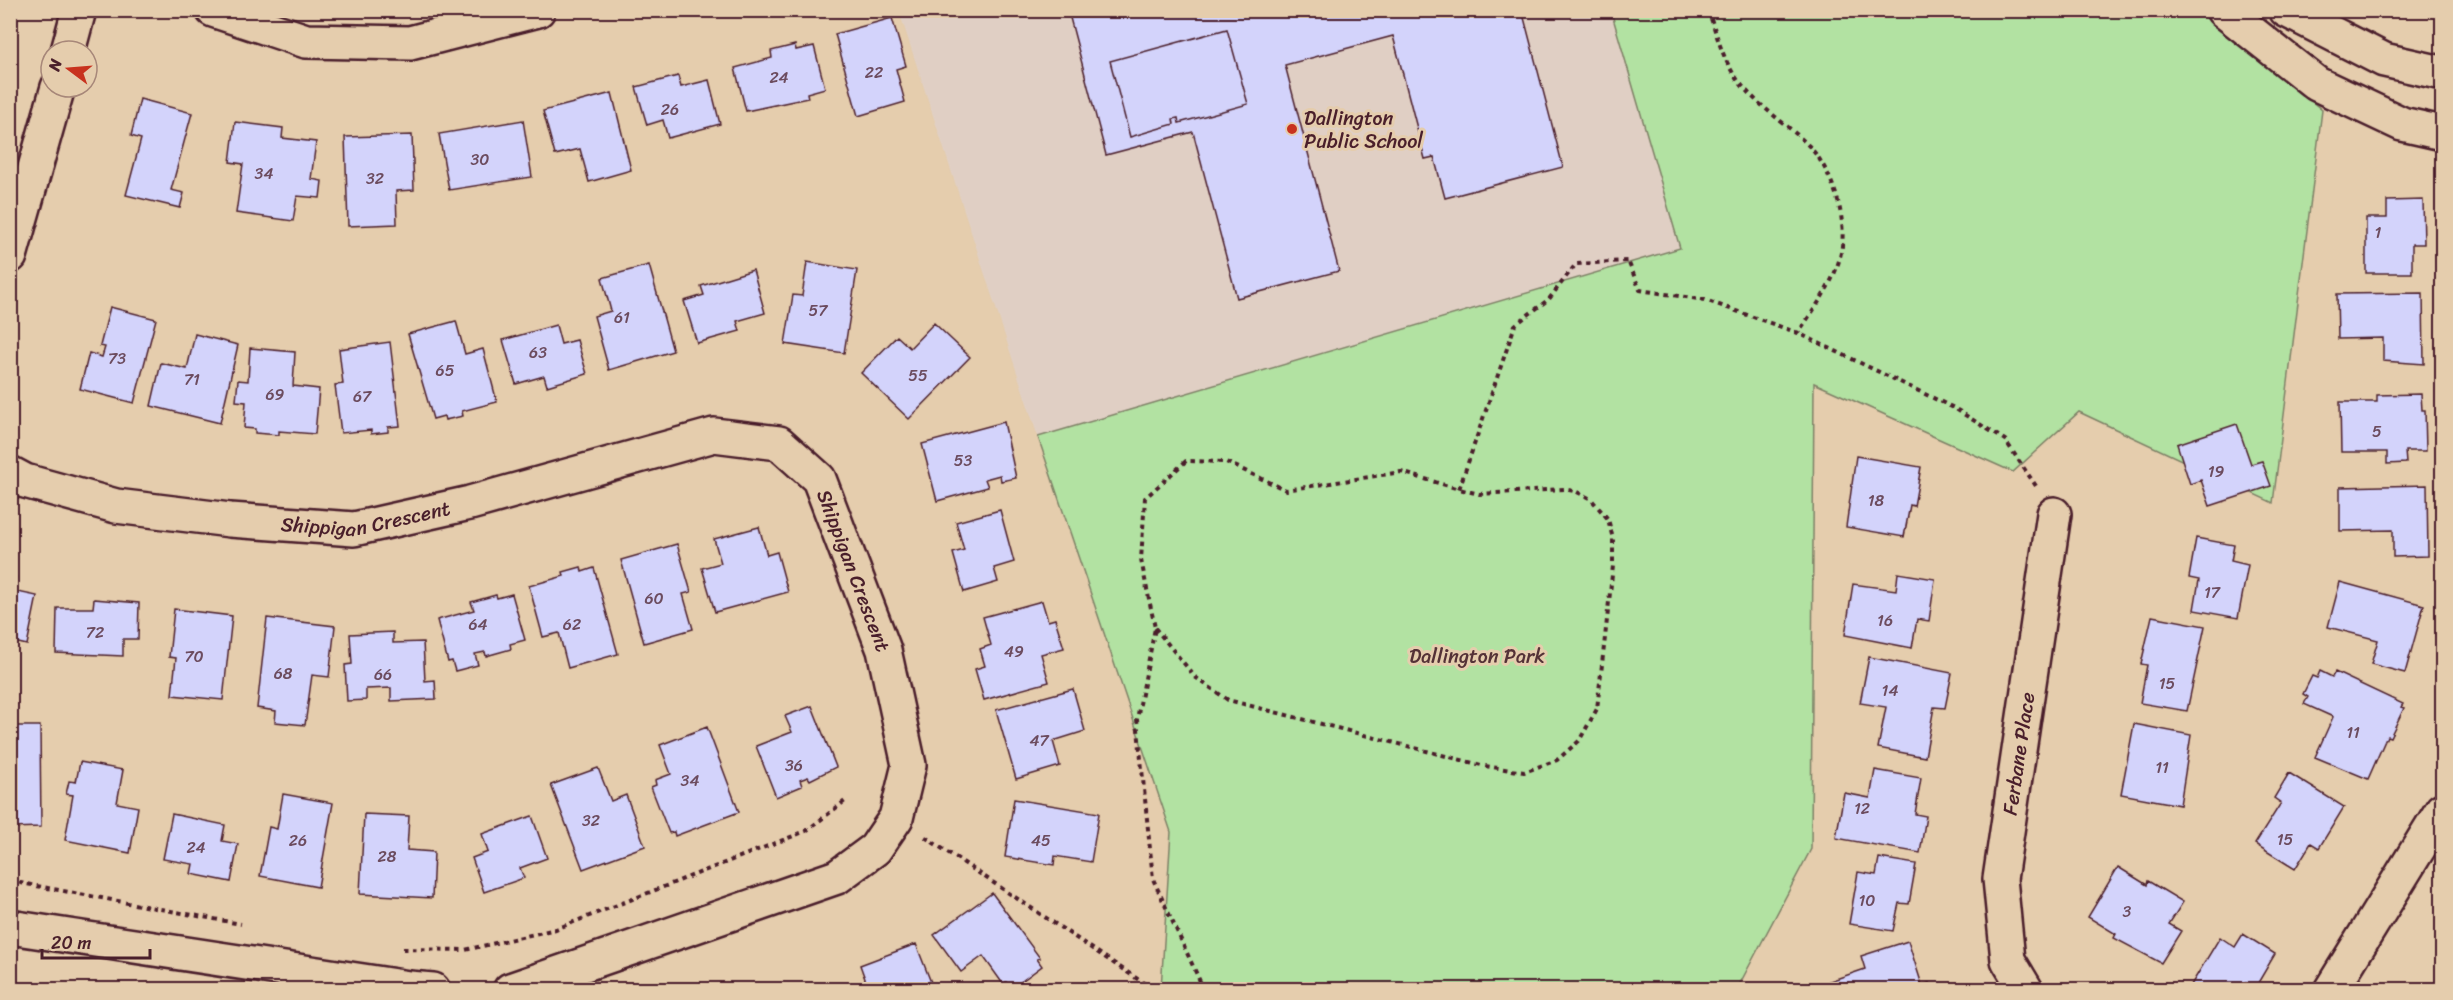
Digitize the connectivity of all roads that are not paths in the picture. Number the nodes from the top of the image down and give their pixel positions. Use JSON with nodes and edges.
{"nodes":[{"id":1,"x":79,"y":10,"type":"edge"},
{"id":2,"x":213,"y":10,"type":"edge"},
{"id":3,"x":538,"y":10,"type":"edge"},
{"id":4,"x":2223,"y":10,"type":"edge"},
{"id":5,"x":2286,"y":10,"type":"edge"},
{"id":6,"x":71,"y":39,"type":"edge"},
{"id":7,"x":2442,"y":74,"type":"edge"},
{"id":8,"x":55,"y":99,"type":"edge"},
{"id":9,"x":2442,"y":133,"type":"edge"},
{"id":10,"x":10,"y":256,"type":"edge"},
{"id":11,"x":10,"y":473,"type":"edge"},
{"id":12,"x":2054,"y":514,"type":"road end"},
{"id":13,"x":2442,"y":810,"type":"edge"},
{"id":14,"x":10,"y":927,"type":"edge"},
{"id":15,"x":433,"y":990,"type":"edge"},
{"id":16,"x":510,"y":990,"type":"edge"},
{"id":17,"x":2026,"y":990,"type":"edge"},
{"id":18,"x":2331,"y":990,"type":"edge"}],
"edges":[{"from":1,"to":6,"type":"street"},
{"from":2,"to":3,"type":"street"},
{"from":4,"to":9,"type":"street"},
{"from":5,"to":7,"type":"street"},
{"from":8,"to":10,"type":"street"},
{"from":11,"to":16,"type":"street","name":"Shippigan Crescent"},
{"from":12,"to":17,"type":"street","name":"Ferbane Place"},
{"from":13,"to":18,"type":"street"},
{"from":14,"to":15,"type":"street"}]}
